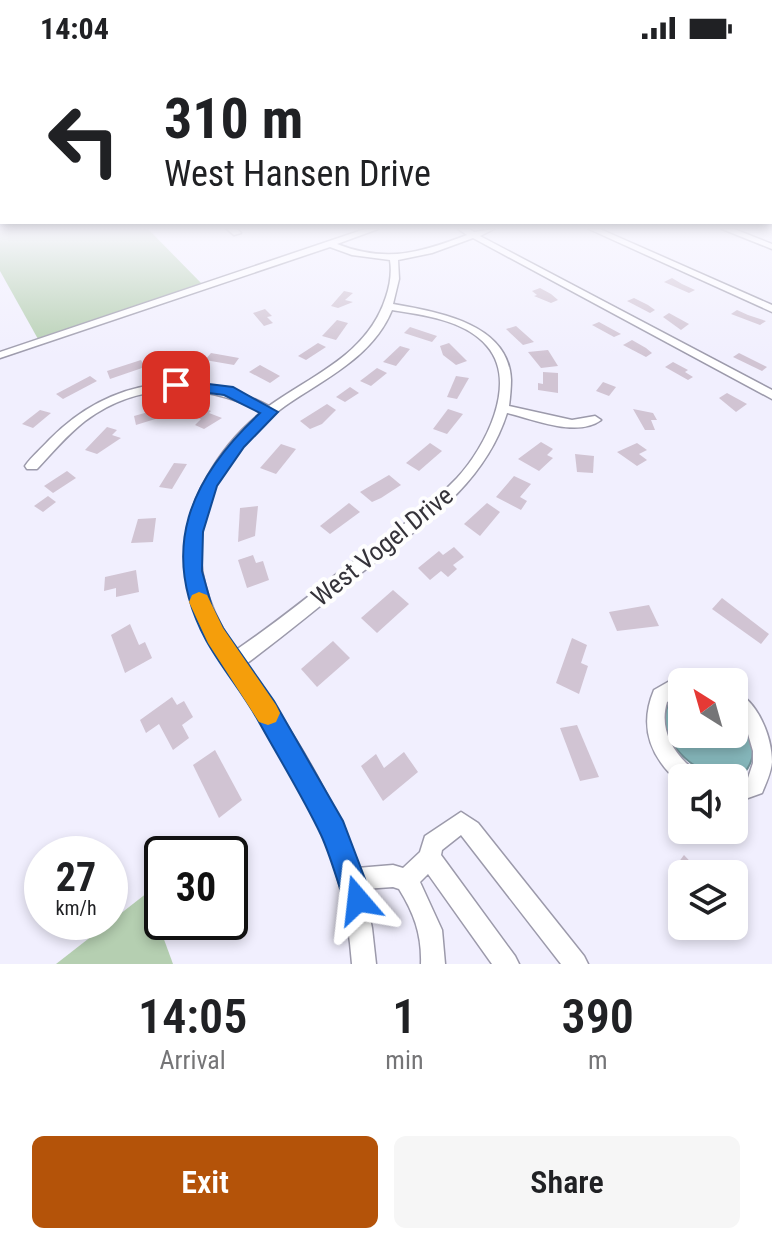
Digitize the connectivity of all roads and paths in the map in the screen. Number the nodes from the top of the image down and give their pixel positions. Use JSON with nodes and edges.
{"nodes":[{"id":1,"x":249,"y":271,"type":"edge"},
{"id":2,"x":395,"y":271,"type":"edge"},
{"id":3,"x":540,"y":271,"type":"edge"},
{"id":4,"x":688,"y":271,"type":"edge"},
{"id":5,"x":388,"y":306,"type":"junction"},
{"id":6,"x":772,"y":309,"type":"edge"},
{"id":7,"x":0,"y":355,"type":"edge"},
{"id":8,"x":772,"y":395,"type":"edge"},
{"id":9,"x":502,"y":408,"type":"junction"},
{"id":10,"x":271,"y":412,"type":"junction"},
{"id":11,"x":595,"y":420,"type":"dead end"},
{"id":12,"x":32,"y":466,"type":"dead end"},
{"id":13,"x":234,"y":662,"type":"junction"},
{"id":14,"x":668,"y":691,"type":"edge"},
{"id":15,"x":748,"y":714,"type":"edge"},
{"id":16,"x":676,"y":764,"type":"edge"},
{"id":17,"x":769,"y":766,"type":"edge"},
{"id":18,"x":748,"y":788,"type":"edge"},
{"id":19,"x":429,"y":858,"type":"junction"},
{"id":20,"x":353,"y":879,"type":"junction"},
{"id":21,"x":406,"y":880,"type":"junction"},
{"id":22,"x":434,"y":963,"type":"edge"},
{"id":23,"x":364,"y":964,"type":"edge"},
{"id":24,"x":507,"y":964,"type":"edge"},
{"id":25,"x":576,"y":964,"type":"edge"}],
"edges":[{"from":1,"to":7,"type":"street"},
{"from":2,"to":5,"type":"street"},
{"from":3,"to":8,"type":"street"},
{"from":4,"to":6,"type":"street"},
{"from":5,"to":9,"type":"street","name":"West Vogel Drive"},
{"from":5,"to":10,"type":"street"},
{"from":9,"to":11,"type":"street"},
{"from":9,"to":13,"type":"street","name":"West Vogel Drive"},
{"from":10,"to":12,"type":"street"},
{"from":10,"to":13,"type":"street"},
{"from":13,"to":20,"type":"street"},
{"from":14,"to":16,"type":"street"},
{"from":15,"to":17,"type":"street"},
{"from":17,"to":18,"type":"street"},
{"from":19,"to":21,"type":"street"},
{"from":19,"to":24,"type":"street"},
{"from":19,"to":25,"type":"street"},
{"from":20,"to":21,"type":"street"},
{"from":20,"to":23,"type":"street"},
{"from":21,"to":22,"type":"street"}]}
